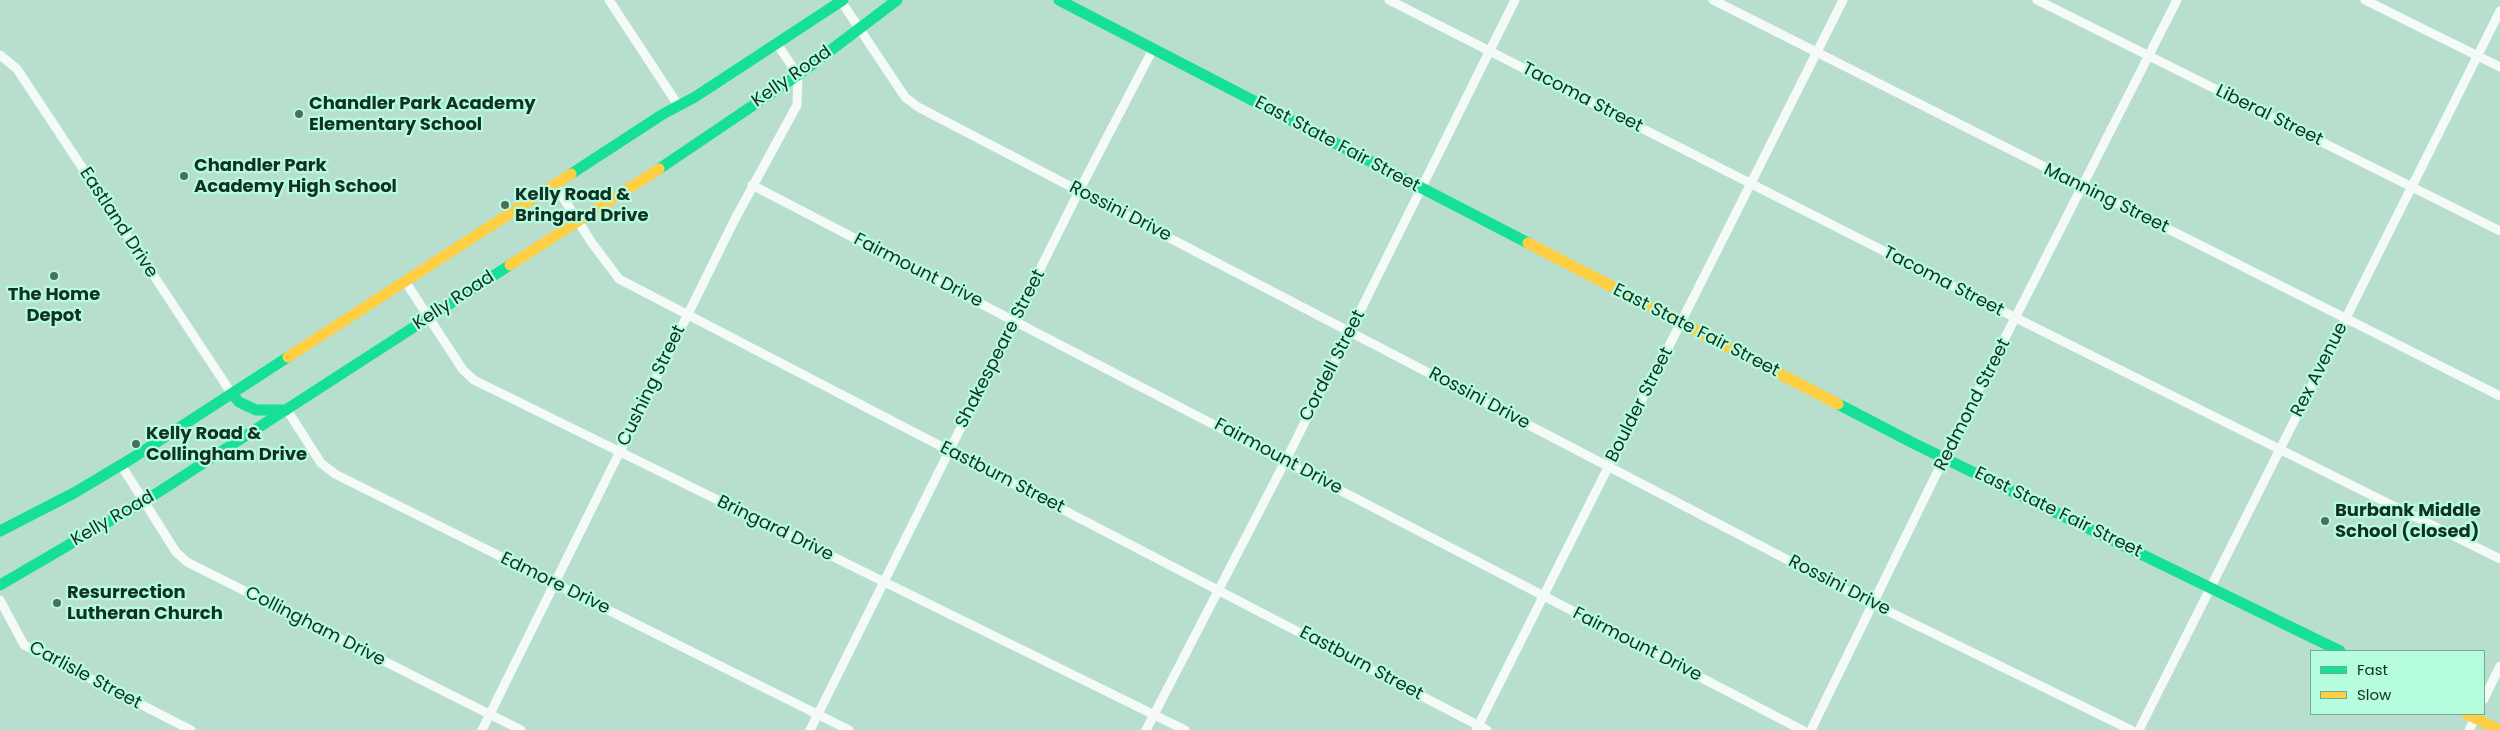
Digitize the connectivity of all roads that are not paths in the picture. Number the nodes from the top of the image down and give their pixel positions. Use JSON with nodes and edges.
{"nodes":[{"id":1,"x":609,"y":0,"type":"edge"},
{"id":2,"x":897,"y":0,"type":"edge"},
{"id":3,"x":1059,"y":0,"type":"edge"},
{"id":4,"x":1389,"y":0,"type":"edge"},
{"id":5,"x":1516,"y":0,"type":"edge"},
{"id":6,"x":1713,"y":0,"type":"edge"},
{"id":7,"x":1843,"y":0,"type":"edge"},
{"id":8,"x":2037,"y":0,"type":"edge"},
{"id":9,"x":2177,"y":0,"type":"edge"},
{"id":10,"x":2365,"y":0,"type":"edge"},
{"id":11,"x":842,"y":1,"type":"edge"},
{"id":12,"x":2500,"y":11,"type":"edge"},
{"id":13,"x":858,"y":30,"type":"junction"},
{"id":14,"x":777,"y":44,"type":"junction"},
{"id":15,"x":1153,"y":48,"type":"junction"},
{"id":16,"x":1490,"y":51,"type":"junction"},
{"id":17,"x":1817,"y":53,"type":"junction"},
{"id":18,"x":0,"y":55,"type":"edge"},
{"id":19,"x":2149,"y":56,"type":"junction"},
{"id":20,"x":2477,"y":57,"type":"junction"},
{"id":21,"x":2500,"y":67,"type":"edge"},
{"id":22,"x":798,"y":75,"type":"junction"},
{"id":23,"x":678,"y":105,"type":"junction"},
{"id":24,"x":555,"y":184,"type":"junction"},
{"id":25,"x":1751,"y":184,"type":"junction"},
{"id":26,"x":752,"y":186,"type":"junction"},
{"id":27,"x":2083,"y":187,"type":"junction"},
{"id":28,"x":2412,"y":187,"type":"junction"},
{"id":29,"x":1421,"y":189,"type":"junction"},
{"id":30,"x":1079,"y":191,"type":"junction"},
{"id":31,"x":578,"y":221,"type":"junction"},
{"id":32,"x":2500,"y":231,"type":"edge"},
{"id":33,"x":405,"y":281,"type":"junction"},
{"id":34,"x":687,"y":315,"type":"junction"},
{"id":35,"x":429,"y":318,"type":"junction"},
{"id":36,"x":2346,"y":318,"type":"junction"},
{"id":37,"x":2017,"y":319,"type":"junction"},
{"id":38,"x":1015,"y":321,"type":"junction"},
{"id":39,"x":1681,"y":324,"type":"junction"},
{"id":40,"x":1350,"y":332,"type":"junction"},
{"id":41,"x":232,"y":394,"type":"junction"},
{"id":42,"x":2500,"y":396,"type":"edge"},
{"id":43,"x":287,"y":410,"type":"junction"},
{"id":44,"x":950,"y":451,"type":"junction"},
{"id":45,"x":2279,"y":451,"type":"junction"},
{"id":46,"x":619,"y":453,"type":"junction"},
{"id":47,"x":1945,"y":457,"type":"junction"},
{"id":48,"x":1285,"y":461,"type":"junction"},
{"id":49,"x":121,"y":465,"type":"junction"},
{"id":50,"x":1609,"y":467,"type":"junction"},
{"id":51,"x":144,"y":502,"type":"junction"},
{"id":52,"x":0,"y":531,"type":"edge"},
{"id":53,"x":2500,"y":559,"type":"edge"},
{"id":54,"x":554,"y":583,"type":"junction"},
{"id":55,"x":884,"y":583,"type":"junction"},
{"id":56,"x":0,"y":585,"type":"edge"},
{"id":57,"x":2210,"y":587,"type":"junction"},
{"id":58,"x":1219,"y":589,"type":"junction"},
{"id":59,"x":1544,"y":597,"type":"junction"},
{"id":60,"x":0,"y":600,"type":"edge"},
{"id":61,"x":1873,"y":603,"type":"junction"},
{"id":62,"x":2338,"y":650,"type":"edge"},
{"id":63,"x":2500,"y":666,"type":"edge"},
{"id":64,"x":2485,"y":698,"type":"edge"},
{"id":65,"x":490,"y":714,"type":"junction"},
{"id":66,"x":818,"y":714,"type":"junction"},
{"id":67,"x":1155,"y":714,"type":"junction"},
{"id":68,"x":2473,"y":715,"type":"edge"},
{"id":69,"x":1480,"y":729,"type":"edge"},
{"id":70,"x":191,"y":730,"type":"edge"},
{"id":71,"x":482,"y":730,"type":"edge"},
{"id":72,"x":521,"y":730,"type":"edge"},
{"id":73,"x":810,"y":730,"type":"edge"},
{"id":74,"x":849,"y":730,"type":"edge"},
{"id":75,"x":1146,"y":730,"type":"edge"},
{"id":76,"x":1185,"y":730,"type":"edge"},
{"id":77,"x":1802,"y":730,"type":"edge"},
{"id":78,"x":1811,"y":730,"type":"edge"},
{"id":79,"x":2131,"y":730,"type":"edge"},
{"id":80,"x":2139,"y":730,"type":"edge"},
{"id":81,"x":2469,"y":730,"type":"edge"},
{"id":82,"x":2499,"y":730,"type":"edge"}],
"edges":[{"from":1,"to":23,"type":"street"},
{"from":2,"to":13,"type":"street","name":"Kelly Road"},
{"from":3,"to":15,"type":"street","name":"East State Fair Street"},
{"from":4,"to":16,"type":"street","name":"Tacoma Street"},
{"from":5,"to":16,"type":"street","name":"Cordell Street"},
{"from":6,"to":17,"type":"street","name":"Manning Street"},
{"from":7,"to":17,"type":"street","name":"Boulder Street"},
{"from":8,"to":19,"type":"street","name":"Liberal Street"},
{"from":9,"to":19,"type":"street","name":"Redmond Street"},
{"from":10,"to":20,"type":"street"},
{"from":11,"to":13,"type":"street","name":"Rossini Drive"},
{"from":11,"to":14,"type":"street","name":"Kelly Road"},
{"from":12,"to":20,"type":"street","name":"Rex Avenue"},
{"from":13,"to":22,"type":"street","name":"Kelly Road"},
{"from":13,"to":30,"type":"street","name":"Rossini Drive"},
{"from":14,"to":22,"type":"street"},
{"from":14,"to":23,"type":"street","name":"Kelly Road"},
{"from":15,"to":29,"type":"street","name":"East State Fair Street"},
{"from":15,"to":30,"type":"street","name":"Shakespeare Street"},
{"from":16,"to":25,"type":"street","name":"Tacoma Street"},
{"from":16,"to":29,"type":"street","name":"Cordell Street"},
{"from":17,"to":25,"type":"street","name":"Boulder Street"},
{"from":17,"to":27,"type":"street","name":"Manning Street"},
{"from":18,"to":41,"type":"street","name":"Eastland Drive"},
{"from":19,"to":27,"type":"street","name":"Redmond Street"},
{"from":19,"to":28,"type":"street","name":"Liberal Street"},
{"from":20,"to":21,"type":"street"},
{"from":20,"to":28,"type":"street","name":"Rex Avenue"},
{"from":22,"to":26,"type":"street","name":"Cushing Street"},
{"from":22,"to":31,"type":"street","name":"Kelly Road"},
{"from":23,"to":24,"type":"street","name":"Kelly Road"},
{"from":24,"to":31,"type":"street","name":"Eastburn Street"},
{"from":24,"to":33,"type":"street","name":"Kelly Road"},
{"from":25,"to":37,"type":"street","name":"Tacoma Street"},
{"from":25,"to":39,"type":"street","name":"Boulder Street"},
{"from":26,"to":34,"type":"street","name":"Cushing Street"},
{"from":26,"to":38,"type":"street","name":"Fairmount Drive"},
{"from":27,"to":36,"type":"street","name":"Manning Street"},
{"from":27,"to":37,"type":"street","name":"Redmond Street"},
{"from":28,"to":32,"type":"street","name":"Liberal Street"},
{"from":28,"to":36,"type":"street","name":"Rex Avenue"},
{"from":29,"to":39,"type":"street","name":"East State Fair Street"},
{"from":29,"to":40,"type":"street","name":"Cordell Street"},
{"from":30,"to":38,"type":"street","name":"Shakespeare Street"},
{"from":30,"to":40,"type":"street","name":"Rossini Drive"},
{"from":31,"to":34,"type":"street","name":"Eastburn Street"},
{"from":31,"to":35,"type":"street","name":"Kelly Road"},
{"from":33,"to":35,"type":"street","name":"Bringard Drive"},
{"from":33,"to":41,"type":"street","name":"Kelly Road"},
{"from":34,"to":44,"type":"street","name":"Eastburn Street"},
{"from":34,"to":46,"type":"street","name":"Cushing Street"},
{"from":35,"to":43,"type":"street","name":"Kelly Road"},
{"from":35,"to":46,"type":"street","name":"Bringard Drive"},
{"from":36,"to":42,"type":"street","name":"Manning Street"},
{"from":36,"to":45,"type":"street","name":"Rex Avenue"},
{"from":37,"to":45,"type":"street","name":"Tacoma Street"},
{"from":37,"to":47,"type":"street","name":"Redmond Street"},
{"from":38,"to":44,"type":"street","name":"Shakespeare Street"},
{"from":38,"to":48,"type":"street","name":"Fairmount Drive"},
{"from":39,"to":47,"type":"street","name":"East State Fair Street"},
{"from":39,"to":50,"type":"street","name":"Boulder Street"},
{"from":40,"to":48,"type":"street","name":"Cordell Street"},
{"from":40,"to":50,"type":"street","name":"Rossini Drive"},
{"from":41,"to":43,"type":"street"},
{"from":41,"to":49,"type":"street","name":"Kelly Road"},
{"from":43,"to":51,"type":"street","name":"Kelly Road"},
{"from":43,"to":54,"type":"street","name":"Edmore Drive"},
{"from":44,"to":55,"type":"street","name":"Shakespeare Street"},
{"from":44,"to":58,"type":"street","name":"Eastburn Street"},
{"from":45,"to":53,"type":"street","name":"Tacoma Street"},
{"from":45,"to":57,"type":"street","name":"Rex Avenue"},
{"from":46,"to":54,"type":"street","name":"Cushing Street"},
{"from":46,"to":55,"type":"street","name":"Bringard Drive"},
{"from":47,"to":57,"type":"street","name":"East State Fair Street"},
{"from":47,"to":61,"type":"street","name":"Redmond Street"},
{"from":48,"to":58,"type":"street","name":"Cordell Street"},
{"from":48,"to":59,"type":"street","name":"Fairmount Drive"},
{"from":49,"to":51,"type":"street","name":"Collingham Drive"},
{"from":49,"to":52,"type":"street","name":"Kelly Road"},
{"from":50,"to":59,"type":"street","name":"Boulder Street"},
{"from":50,"to":61,"type":"street","name":"Rossini Drive"},
{"from":51,"to":56,"type":"street","name":"Kelly Road"},
{"from":51,"to":65,"type":"street","name":"Collingham Drive"},
{"from":54,"to":65,"type":"street","name":"Cushing Street"},
{"from":54,"to":66,"type":"street","name":"Edmore Drive"},
{"from":55,"to":66,"type":"street","name":"Shakespeare Street"},
{"from":55,"to":67,"type":"street","name":"Bringard Drive"},
{"from":57,"to":62,"type":"street","name":"East State Fair Street"},
{"from":57,"to":80,"type":"street","name":"Rex Avenue"},
{"from":58,"to":67,"type":"street","name":"Cordell Street"},
{"from":58,"to":69,"type":"street","name":"Eastburn Street"},
{"from":59,"to":69,"type":"street","name":"Boulder Street"},
{"from":59,"to":77,"type":"street","name":"Fairmount Drive"},
{"from":60,"to":70,"type":"street","name":"Carlisle Street"},
{"from":61,"to":78,"type":"street","name":"Redmond Street"},
{"from":61,"to":79,"type":"street","name":"Rossini Drive"},
{"from":63,"to":64,"type":"street"},
{"from":65,"to":71,"type":"street","name":"Cushing Street"},
{"from":65,"to":72,"type":"street","name":"Collingham Drive"},
{"from":66,"to":73,"type":"street","name":"Shakespeare Street"},
{"from":66,"to":74,"type":"street","name":"Edmore Drive"},
{"from":67,"to":75,"type":"street","name":"Cordell Street"},
{"from":67,"to":76,"type":"street","name":"Bringard Drive"},
{"from":68,"to":81,"type":"street"},
{"from":68,"to":82,"type":"street"}]}
